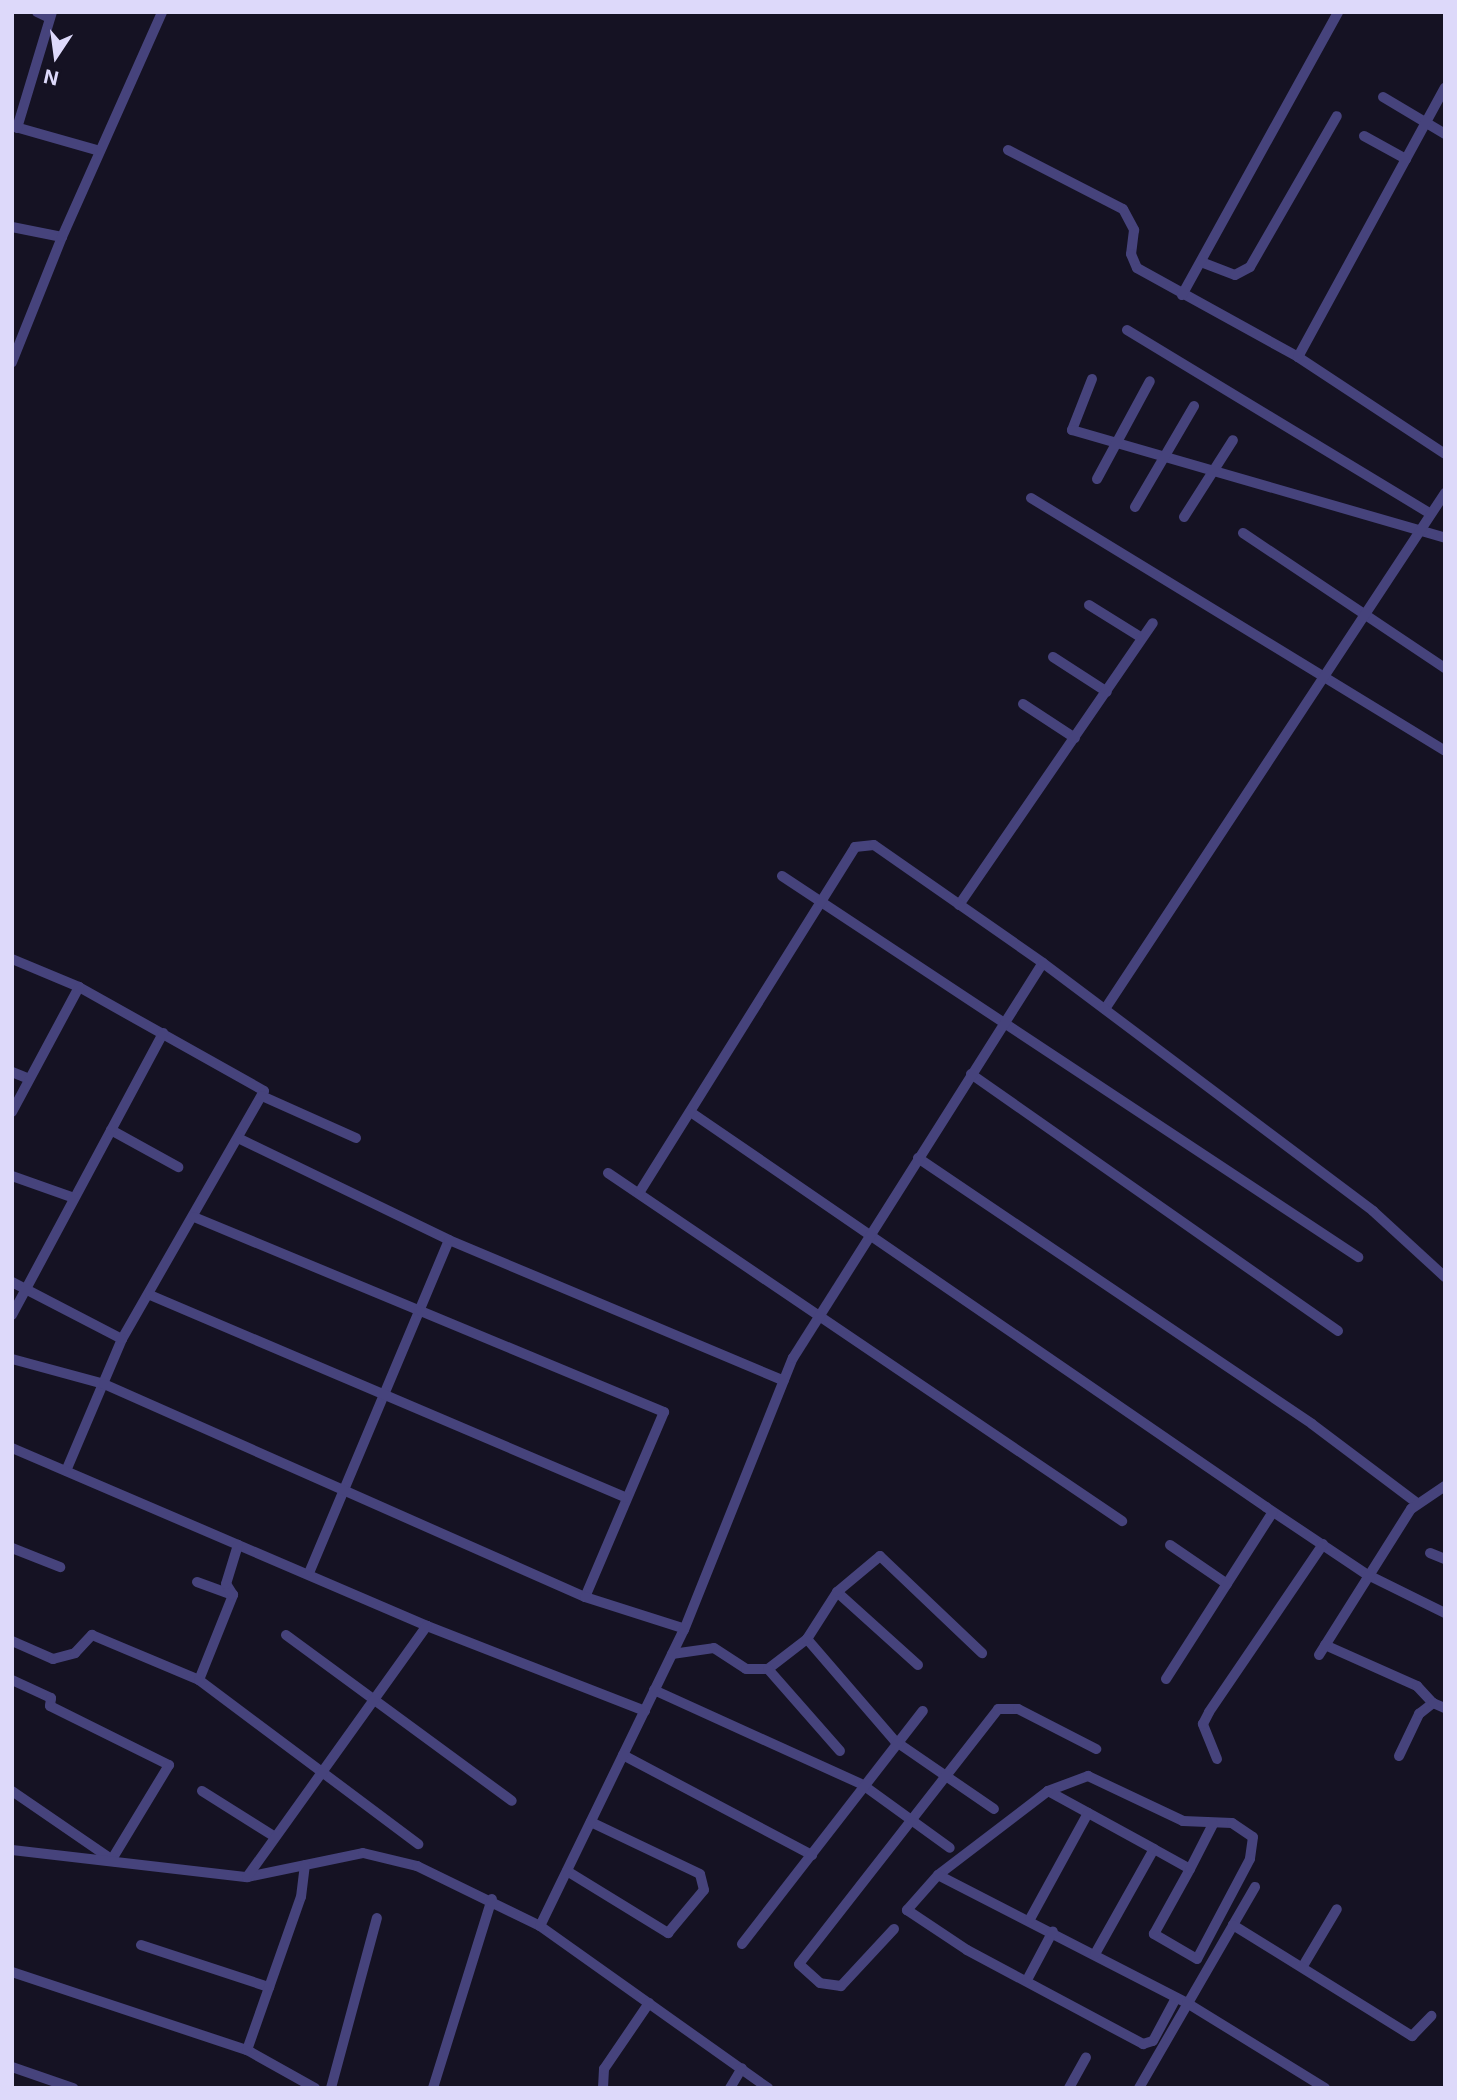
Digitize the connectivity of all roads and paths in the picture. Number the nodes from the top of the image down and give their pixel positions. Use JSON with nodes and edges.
{"nodes":[{"id":1,"x":37,"y":12,"type":"edge"},
{"id":2,"x":162,"y":12,"type":"edge"},
{"id":3,"x":1339,"y":12,"type":"edge"},
{"id":4,"x":51,"y":15,"type":"edge"},
{"id":5,"x":1445,"y":87,"type":"edge"},
{"id":6,"x":1383,"y":97,"type":"dead end"},
{"id":7,"x":1338,"y":116,"type":"dead end"},
{"id":8,"x":1425,"y":122,"type":"junction"},
{"id":9,"x":15,"y":127,"type":"edge"},
{"id":10,"x":1445,"y":134,"type":"edge"},
{"id":11,"x":1364,"y":136,"type":"dead end"},
{"id":12,"x":1007,"y":150,"type":"dead end"},
{"id":13,"x":100,"y":151,"type":"junction"},
{"id":14,"x":1406,"y":159,"type":"junction"},
{"id":15,"x":12,"y":227,"type":"edge"},
{"id":16,"x":62,"y":237,"type":"junction"},
{"id":17,"x":1201,"y":262,"type":"junction"},
{"id":18,"x":1182,"y":295,"type":"junction"},
{"id":19,"x":1127,"y":330,"type":"dead end"},
{"id":20,"x":1298,"y":358,"type":"junction"},
{"id":21,"x":12,"y":362,"type":"edge"},
{"id":22,"x":1093,"y":379,"type":"dead end"},
{"id":23,"x":1150,"y":381,"type":"dead end"},
{"id":24,"x":1194,"y":406,"type":"dead end"},
{"id":25,"x":1233,"y":440,"type":"dead end"},
{"id":26,"x":1118,"y":442,"type":"junction"},
{"id":27,"x":1445,"y":454,"type":"edge"},
{"id":28,"x":1166,"y":456,"type":"junction"},
{"id":29,"x":1214,"y":470,"type":"junction"},
{"id":30,"x":1097,"y":478,"type":"dead end"},
{"id":31,"x":1445,"y":493,"type":"edge"},
{"id":32,"x":1031,"y":498,"type":"dead end"},
{"id":33,"x":1135,"y":507,"type":"dead end"},
{"id":34,"x":1431,"y":514,"type":"junction"},
{"id":35,"x":1184,"y":517,"type":"dead end"},
{"id":36,"x":1420,"y":531,"type":"junction"},
{"id":37,"x":1243,"y":533,"type":"dead end"},
{"id":38,"x":1445,"y":538,"type":"edge"},
{"id":39,"x":1089,"y":605,"type":"dead end"},
{"id":40,"x":1365,"y":611,"type":"junction"},
{"id":41,"x":1153,"y":623,"type":"dead end"},
{"id":42,"x":1142,"y":638,"type":"junction"},
{"id":43,"x":1053,"y":657,"type":"dead end"},
{"id":44,"x":1445,"y":668,"type":"edge"},
{"id":45,"x":1325,"y":675,"type":"junction"},
{"id":46,"x":1107,"y":692,"type":"junction"},
{"id":47,"x":1023,"y":704,"type":"dead end"},
{"id":48,"x":1075,"y":738,"type":"junction"},
{"id":49,"x":1445,"y":751,"type":"edge"},
{"id":50,"x":782,"y":876,"type":"dead end"},
{"id":51,"x":821,"y":902,"type":"junction"},
{"id":52,"x":959,"y":905,"type":"junction"},
{"id":53,"x":12,"y":959,"type":"edge"},
{"id":54,"x":1043,"y":963,"type":"junction"},
{"id":55,"x":79,"y":988,"type":"junction"},
{"id":56,"x":1105,"y":1009,"type":"junction"},
{"id":57,"x":1003,"y":1025,"type":"junction"},
{"id":58,"x":163,"y":1033,"type":"junction"},
{"id":59,"x":12,"y":1072,"type":"edge"},
{"id":60,"x":971,"y":1074,"type":"junction"},
{"id":61,"x":29,"y":1079,"type":"junction"},
{"id":62,"x":262,"y":1096,"type":"junction"},
{"id":63,"x":12,"y":1112,"type":"edge"},
{"id":64,"x":692,"y":1113,"type":"junction"},
{"id":65,"x":111,"y":1130,"type":"junction"},
{"id":66,"x":238,"y":1138,"type":"junction"},
{"id":67,"x":356,"y":1138,"type":"dead end"},
{"id":68,"x":918,"y":1158,"type":"junction"},
{"id":69,"x":178,"y":1167,"type":"dead end"},
{"id":70,"x":608,"y":1173,"type":"dead end"},
{"id":71,"x":12,"y":1176,"type":"edge"},
{"id":72,"x":639,"y":1193,"type":"junction"},
{"id":73,"x":74,"y":1198,"type":"junction"},
{"id":74,"x":194,"y":1217,"type":"junction"},
{"id":75,"x":870,"y":1235,"type":"junction"},
{"id":76,"x":449,"y":1240,"type":"junction"},
{"id":77,"x":1358,"y":1257,"type":"dead end"},
{"id":78,"x":1445,"y":1277,"type":"edge"},
{"id":79,"x":12,"y":1282,"type":"edge"},
{"id":80,"x":26,"y":1288,"type":"junction"},
{"id":81,"x":150,"y":1295,"type":"junction"},
{"id":82,"x":417,"y":1313,"type":"junction"},
{"id":83,"x":821,"y":1313,"type":"junction"},
{"id":84,"x":12,"y":1315,"type":"edge"},
{"id":85,"x":1338,"y":1331,"type":"dead end"},
{"id":86,"x":122,"y":1339,"type":"junction"},
{"id":87,"x":12,"y":1359,"type":"edge"},
{"id":88,"x":783,"y":1381,"type":"junction"},
{"id":89,"x":104,"y":1384,"type":"junction"},
{"id":90,"x":383,"y":1395,"type":"junction"},
{"id":91,"x":12,"y":1448,"type":"edge"},
{"id":92,"x":66,"y":1471,"type":"junction"},
{"id":93,"x":345,"y":1486,"type":"junction"},
{"id":94,"x":1445,"y":1486,"type":"edge"},
{"id":95,"x":627,"y":1498,"type":"junction"},
{"id":96,"x":1417,"y":1503,"type":"junction"},
{"id":97,"x":1273,"y":1512,"type":"junction"},
{"id":98,"x":1122,"y":1521,"type":"dead end"},
{"id":99,"x":1323,"y":1544,"type":"junction"},
{"id":100,"x":238,"y":1545,"type":"junction"},
{"id":101,"x":1170,"y":1545,"type":"dead end"},
{"id":102,"x":12,"y":1548,"type":"edge"},
{"id":103,"x":1430,"y":1553,"type":"dead end"},
{"id":104,"x":1445,"y":1559,"type":"edge"},
{"id":105,"x":60,"y":1567,"type":"dead end"},
{"id":106,"x":309,"y":1573,"type":"junction"},
{"id":107,"x":1369,"y":1575,"type":"junction"},
{"id":108,"x":197,"y":1582,"type":"dead end"},
{"id":109,"x":1227,"y":1584,"type":"junction"},
{"id":110,"x":837,"y":1592,"type":"junction"},
{"id":111,"x":233,"y":1595,"type":"junction"},
{"id":112,"x":585,"y":1597,"type":"junction"},
{"id":113,"x":1445,"y":1613,"type":"edge"},
{"id":114,"x":427,"y":1626,"type":"junction"},
{"id":115,"x":683,"y":1628,"type":"junction"},
{"id":116,"x":286,"y":1635,"type":"dead end"},
{"id":117,"x":807,"y":1639,"type":"junction"},
{"id":118,"x":12,"y":1641,"type":"edge"},
{"id":119,"x":982,"y":1653,"type":"dead end"},
{"id":120,"x":672,"y":1654,"type":"junction"},
{"id":121,"x":918,"y":1665,"type":"dead end"},
{"id":122,"x":768,"y":1669,"type":"junction"},
{"id":123,"x":1166,"y":1679,"type":"dead end"},
{"id":124,"x":12,"y":1680,"type":"edge"},
{"id":125,"x":199,"y":1680,"type":"junction"},
{"id":126,"x":653,"y":1690,"type":"junction"},
{"id":127,"x":375,"y":1700,"type":"junction"},
{"id":128,"x":1433,"y":1703,"type":"junction"},
{"id":129,"x":1445,"y":1708,"type":"edge"},
{"id":130,"x":645,"y":1710,"type":"junction"},
{"id":131,"x":923,"y":1711,"type":"dead end"},
{"id":132,"x":895,"y":1741,"type":"junction"},
{"id":133,"x":1096,"y":1749,"type":"dead end"},
{"id":134,"x":840,"y":1752,"type":"dead end"},
{"id":135,"x":623,"y":1755,"type":"junction"},
{"id":136,"x":1399,"y":1756,"type":"dead end"},
{"id":137,"x":1217,"y":1759,"type":"dead end"},
{"id":138,"x":321,"y":1771,"type":"junction"},
{"id":139,"x":940,"y":1776,"type":"junction"},
{"id":140,"x":863,"y":1785,"type":"junction"},
{"id":141,"x":12,"y":1791,"type":"edge"},
{"id":142,"x":202,"y":1791,"type":"dead end"},
{"id":143,"x":1048,"y":1791,"type":"junction"},
{"id":144,"x":512,"y":1801,"type":"dead end"},
{"id":145,"x":994,"y":1809,"type":"dead end"},
{"id":146,"x":1088,"y":1813,"type":"junction"},
{"id":147,"x":909,"y":1817,"type":"junction"},
{"id":148,"x":591,"y":1822,"type":"junction"},
{"id":149,"x":1213,"y":1824,"type":"junction"},
{"id":150,"x":275,"y":1836,"type":"junction"},
{"id":151,"x":418,"y":1844,"type":"dead end"},
{"id":152,"x":950,"y":1848,"type":"dead end"},
{"id":153,"x":1154,"y":1849,"type":"junction"},
{"id":154,"x":12,"y":1850,"type":"edge"},
{"id":155,"x":812,"y":1855,"type":"junction"},
{"id":156,"x":114,"y":1861,"type":"junction"},
{"id":157,"x":305,"y":1865,"type":"junction"},
{"id":158,"x":1190,"y":1869,"type":"junction"},
{"id":159,"x":567,"y":1871,"type":"junction"},
{"id":160,"x":938,"y":1875,"type":"junction"},
{"id":161,"x":247,"y":1877,"type":"junction"},
{"id":162,"x":1255,"y":1887,"type":"dead end"},
{"id":163,"x":492,"y":1899,"type":"junction"},
{"id":164,"x":1336,"y":1909,"type":"dead end"},
{"id":165,"x":377,"y":1918,"type":"dead end"},
{"id":166,"x":1030,"y":1919,"type":"junction"},
{"id":167,"x":1233,"y":1924,"type":"junction"},
{"id":168,"x":540,"y":1926,"type":"junction"},
{"id":169,"x":894,"y":1929,"type":"dead end"},
{"id":170,"x":1053,"y":1931,"type":"junction"},
{"id":171,"x":741,"y":1944,"type":"dead end"},
{"id":172,"x":141,"y":1945,"type":"dead end"},
{"id":173,"x":1095,"y":1954,"type":"junction"},
{"id":174,"x":1303,"y":1966,"type":"junction"},
{"id":175,"x":12,"y":1972,"type":"edge"},
{"id":176,"x":1027,"y":1980,"type":"junction"},
{"id":177,"x":270,"y":1987,"type":"junction"},
{"id":178,"x":1176,"y":1998,"type":"junction"},
{"id":179,"x":649,"y":2003,"type":"junction"},
{"id":180,"x":1187,"y":2004,"type":"junction"},
{"id":181,"x":1431,"y":2017,"type":"dead end"},
{"id":182,"x":247,"y":2050,"type":"junction"},
{"id":183,"x":1086,"y":2057,"type":"dead end"},
{"id":184,"x":12,"y":2067,"type":"edge"},
{"id":185,"x":742,"y":2068,"type":"junction"},
{"id":186,"x":1141,"y":2084,"type":"edge"},
{"id":187,"x":312,"y":2087,"type":"edge"},
{"id":188,"x":73,"y":2088,"type":"edge"},
{"id":189,"x":331,"y":2088,"type":"edge"},
{"id":190,"x":433,"y":2088,"type":"edge"},
{"id":191,"x":603,"y":2088,"type":"edge"},
{"id":192,"x":730,"y":2088,"type":"edge"},
{"id":193,"x":768,"y":2088,"type":"edge"},
{"id":194,"x":1069,"y":2088,"type":"edge"},
{"id":195,"x":1156,"y":2088,"type":"edge"},
{"id":196,"x":1325,"y":2088,"type":"edge"}],
"edges":[{"from":1,"to":4,"type":"street"},
{"from":2,"to":13,"type":"street"},
{"from":3,"to":17,"type":"street"},
{"from":4,"to":9,"type":"street"},
{"from":5,"to":8,"type":"street"},
{"from":6,"to":8,"type":"street"},
{"from":7,"to":17,"type":"street"},
{"from":8,"to":10,"type":"street"},
{"from":8,"to":14,"type":"street"},
{"from":9,"to":13,"type":"street"},
{"from":11,"to":14,"type":"street"},
{"from":12,"to":18,"type":"street"},
{"from":13,"to":16,"type":"street"},
{"from":14,"to":20,"type":"street"},
{"from":15,"to":16,"type":"street"},
{"from":16,"to":21,"type":"street"},
{"from":17,"to":18,"type":"street"},
{"from":18,"to":20,"type":"street"},
{"from":19,"to":34,"type":"street"},
{"from":20,"to":27,"type":"street"},
{"from":22,"to":26,"type":"street"},
{"from":23,"to":26,"type":"street"},
{"from":24,"to":28,"type":"street"},
{"from":25,"to":29,"type":"street"},
{"from":26,"to":28,"type":"street"},
{"from":26,"to":30,"type":"street"},
{"from":28,"to":29,"type":"street"},
{"from":28,"to":33,"type":"street"},
{"from":29,"to":35,"type":"street"},
{"from":29,"to":36,"type":"street"},
{"from":31,"to":34,"type":"street"},
{"from":32,"to":45,"type":"street"},
{"from":34,"to":36,"type":"street"},
{"from":36,"to":38,"type":"street"},
{"from":36,"to":40,"type":"street"},
{"from":37,"to":40,"type":"street"},
{"from":39,"to":42,"type":"street"},
{"from":40,"to":44,"type":"street"},
{"from":40,"to":45,"type":"street"},
{"from":41,"to":42,"type":"street"},
{"from":42,"to":46,"type":"street"},
{"from":43,"to":46,"type":"street"},
{"from":45,"to":49,"type":"street"},
{"from":45,"to":56,"type":"street"},
{"from":46,"to":48,"type":"street"},
{"from":47,"to":48,"type":"street"},
{"from":48,"to":52,"type":"street"},
{"from":50,"to":51,"type":"street"},
{"from":51,"to":52,"type":"street"},
{"from":51,"to":57,"type":"street"},
{"from":51,"to":64,"type":"street"},
{"from":52,"to":54,"type":"street"},
{"from":53,"to":55,"type":"street"},
{"from":54,"to":56,"type":"street"},
{"from":54,"to":57,"type":"street"},
{"from":55,"to":58,"type":"street"},
{"from":55,"to":61,"type":"street"},
{"from":56,"to":78,"type":"street"},
{"from":57,"to":60,"type":"street"},
{"from":57,"to":77,"type":"street"},
{"from":58,"to":62,"type":"street"},
{"from":58,"to":65,"type":"street"},
{"from":59,"to":61,"type":"street"},
{"from":60,"to":68,"type":"street"},
{"from":60,"to":85,"type":"street"},
{"from":61,"to":63,"type":"street"},
{"from":62,"to":66,"type":"street"},
{"from":62,"to":67,"type":"street"},
{"from":64,"to":72,"type":"street"},
{"from":64,"to":75,"type":"street"},
{"from":65,"to":69,"type":"street"},
{"from":65,"to":73,"type":"street"},
{"from":66,"to":74,"type":"street"},
{"from":66,"to":76,"type":"street"},
{"from":68,"to":75,"type":"street"},
{"from":68,"to":96,"type":"street"},
{"from":70,"to":72,"type":"street"},
{"from":71,"to":73,"type":"street"},
{"from":72,"to":83,"type":"street"},
{"from":73,"to":80,"type":"street"},
{"from":74,"to":81,"type":"street"},
{"from":74,"to":82,"type":"street"},
{"from":75,"to":83,"type":"street"},
{"from":75,"to":97,"type":"street"},
{"from":76,"to":82,"type":"street"},
{"from":76,"to":88,"type":"street"},
{"from":79,"to":80,"type":"street"},
{"from":80,"to":84,"type":"street"},
{"from":80,"to":86,"type":"street"},
{"from":81,"to":86,"type":"street"},
{"from":81,"to":90,"type":"street"},
{"from":82,"to":90,"type":"street"},
{"from":82,"to":95,"type":"street"},
{"from":83,"to":88,"type":"street"},
{"from":83,"to":98,"type":"street"},
{"from":86,"to":89,"type":"street"},
{"from":87,"to":89,"type":"street"},
{"from":88,"to":115,"type":"street"},
{"from":89,"to":92,"type":"street"},
{"from":89,"to":93,"type":"street"},
{"from":90,"to":93,"type":"street"},
{"from":90,"to":95,"type":"street"},
{"from":91,"to":92,"type":"street"},
{"from":92,"to":100,"type":"street"},
{"from":93,"to":106,"type":"street"},
{"from":93,"to":112,"type":"street"},
{"from":94,"to":96,"type":"street"},
{"from":95,"to":112,"type":"street"},
{"from":96,"to":107,"type":"street"},
{"from":97,"to":99,"type":"street"},
{"from":97,"to":109,"type":"street"},
{"from":99,"to":107,"type":"street"},
{"from":99,"to":137,"type":"street"},
{"from":100,"to":106,"type":"street"},
{"from":100,"to":111,"type":"street"},
{"from":101,"to":109,"type":"street"},
{"from":102,"to":105,"type":"street"},
{"from":103,"to":104,"type":"street"},
{"from":106,"to":114,"type":"street"},
{"from":107,"to":113,"type":"street"},
{"from":107,"to":128,"type":"street"},
{"from":108,"to":111,"type":"street"},
{"from":109,"to":123,"type":"street"},
{"from":110,"to":117,"type":"street"},
{"from":110,"to":119,"type":"street"},
{"from":110,"to":121,"type":"street"},
{"from":111,"to":125,"type":"street"},
{"from":112,"to":115,"type":"street"},
{"from":114,"to":127,"type":"street"},
{"from":114,"to":130,"type":"street"},
{"from":115,"to":120,"type":"street"},
{"from":116,"to":127,"type":"street"},
{"from":117,"to":122,"type":"street"},
{"from":117,"to":132,"type":"street"},
{"from":118,"to":125,"type":"street"},
{"from":120,"to":122,"type":"street"},
{"from":120,"to":126,"type":"street"},
{"from":122,"to":134,"type":"street"},
{"from":124,"to":156,"type":"street"},
{"from":125,"to":138,"type":"street"},
{"from":126,"to":130,"type":"street"},
{"from":126,"to":140,"type":"street"},
{"from":127,"to":138,"type":"street"},
{"from":127,"to":144,"type":"street"},
{"from":128,"to":129,"type":"street"},
{"from":128,"to":136,"type":"street"},
{"from":130,"to":135,"type":"street"},
{"from":131,"to":132,"type":"street"},
{"from":132,"to":139,"type":"street"},
{"from":132,"to":140,"type":"street"},
{"from":133,"to":139,"type":"street"},
{"from":135,"to":148,"type":"street"},
{"from":135,"to":155,"type":"street"},
{"from":138,"to":150,"type":"street"},
{"from":138,"to":151,"type":"street"},
{"from":139,"to":145,"type":"street"},
{"from":139,"to":147,"type":"street"},
{"from":140,"to":147,"type":"street"},
{"from":140,"to":155,"type":"street"},
{"from":141,"to":156,"type":"street"},
{"from":142,"to":150,"type":"street"},
{"from":143,"to":146,"type":"street"},
{"from":143,"to":149,"type":"street"},
{"from":143,"to":160,"type":"street"},
{"from":146,"to":153,"type":"street"},
{"from":146,"to":166,"type":"street"},
{"from":147,"to":152,"type":"street"},
{"from":147,"to":169,"type":"street"},
{"from":148,"to":159,"type":"street"},
{"from":148,"to":159,"type":"street"},
{"from":149,"to":158,"type":"street"},
{"from":149,"to":158,"type":"street"},
{"from":150,"to":161,"type":"street"},
{"from":153,"to":158,"type":"street"},
{"from":153,"to":173,"type":"street"},
{"from":154,"to":156,"type":"street"},
{"from":155,"to":171,"type":"street"},
{"from":156,"to":161,"type":"street"},
{"from":157,"to":161,"type":"street"},
{"from":157,"to":163,"type":"street"},
{"from":157,"to":177,"type":"street"},
{"from":159,"to":168,"type":"street"},
{"from":160,"to":166,"type":"street"},
{"from":160,"to":176,"type":"street"},
{"from":162,"to":167,"type":"street"},
{"from":163,"to":168,"type":"street"},
{"from":163,"to":190,"type":"street"},
{"from":164,"to":174,"type":"street"},
{"from":165,"to":189,"type":"street"},
{"from":166,"to":170,"type":"street"},
{"from":167,"to":174,"type":"street"},
{"from":167,"to":180,"type":"street"},
{"from":168,"to":179,"type":"street"},
{"from":170,"to":173,"type":"street"},
{"from":170,"to":176,"type":"street"},
{"from":172,"to":177,"type":"street"},
{"from":173,"to":178,"type":"street"},
{"from":174,"to":181,"type":"street"},
{"from":175,"to":182,"type":"street"},
{"from":176,"to":178,"type":"street"},
{"from":177,"to":182,"type":"street"},
{"from":178,"to":180,"type":"street"},
{"from":179,"to":185,"type":"street"},
{"from":179,"to":191,"type":"street"},
{"from":180,"to":186,"type":"street"},
{"from":180,"to":196,"type":"street"},
{"from":182,"to":187,"type":"street"},
{"from":183,"to":194,"type":"street"},
{"from":184,"to":188,"type":"street"},
{"from":185,"to":192,"type":"street"},
{"from":185,"to":193,"type":"street"},
{"from":186,"to":195,"type":"street"}]}
